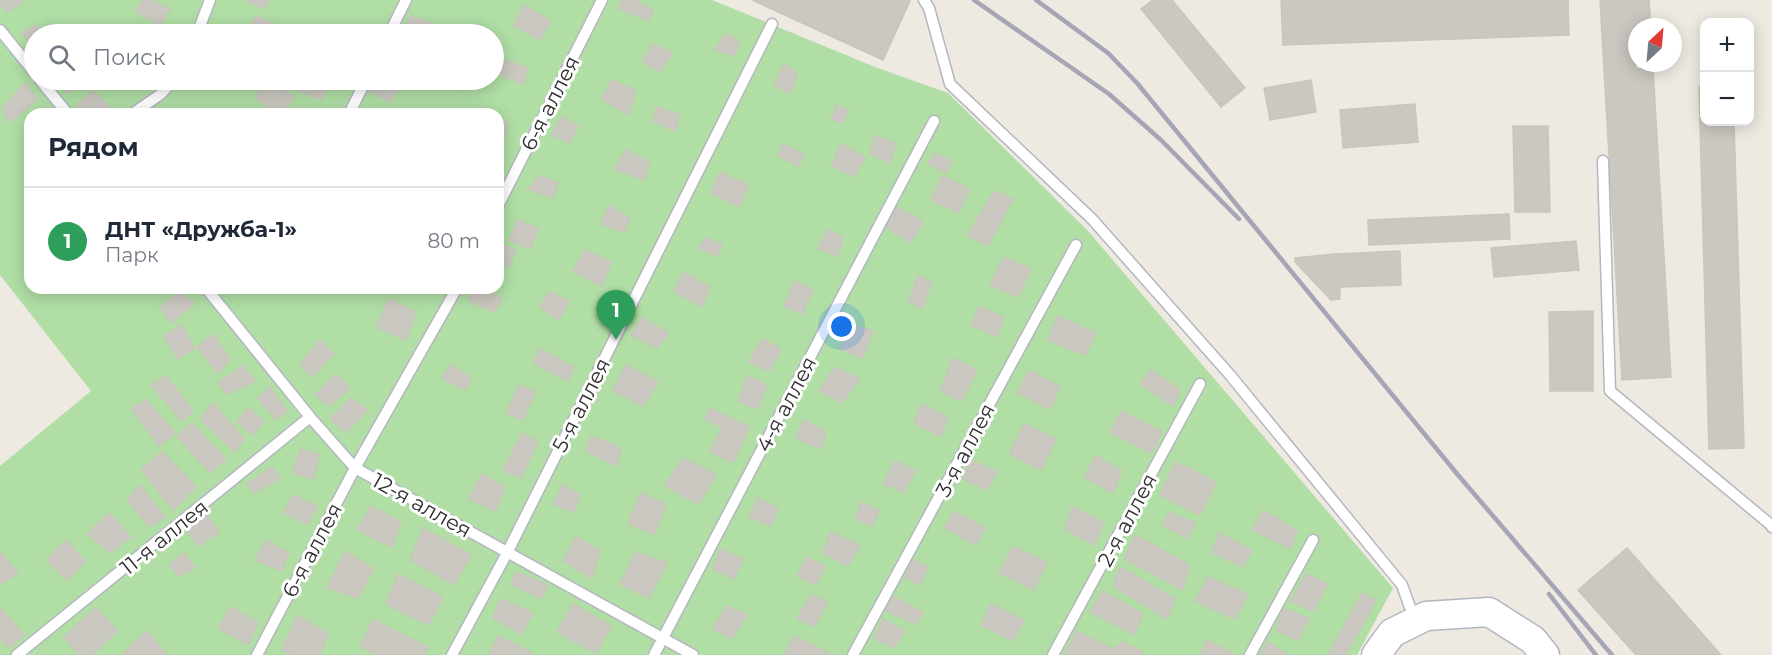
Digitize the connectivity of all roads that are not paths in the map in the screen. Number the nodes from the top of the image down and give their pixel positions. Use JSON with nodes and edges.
{"nodes":[{"id":1,"x":210,"y":0,"type":"edge"},
{"id":2,"x":406,"y":0,"type":"edge"},
{"id":3,"x":602,"y":0,"type":"edge"},
{"id":4,"x":924,"y":0,"type":"edge"},
{"id":5,"x":201,"y":24,"type":"edge"},
{"id":6,"x":394,"y":24,"type":"edge"},
{"id":7,"x":772,"y":24,"type":"dead end"},
{"id":8,"x":0,"y":30,"type":"edge"},
{"id":9,"x":24,"y":60,"type":"edge"},
{"id":10,"x":48,"y":90,"type":"edge"},
{"id":11,"x":164,"y":90,"type":"edge"},
{"id":12,"x":361,"y":90,"type":"edge"},
{"id":13,"x":63,"y":108,"type":"edge"},
{"id":14,"x":141,"y":108,"type":"edge"},
{"id":15,"x":352,"y":108,"type":"edge"},
{"id":16,"x":934,"y":121,"type":"dead end"},
{"id":17,"x":1603,"y":161,"type":"dead end"},
{"id":18,"x":504,"y":194,"type":"edge"},
{"id":19,"x":1076,"y":245,"type":"dead end"},
{"id":20,"x":211,"y":294,"type":"edge"},
{"id":21,"x":454,"y":294,"type":"edge"},
{"id":22,"x":1200,"y":384,"type":"dead end"},
{"id":23,"x":310,"y":417,"type":"junction"},
{"id":24,"x":355,"y":468,"type":"junction"},
{"id":25,"x":1772,"y":527,"type":"edge"},
{"id":26,"x":1313,"y":540,"type":"dead end"},
{"id":27,"x":507,"y":553,"type":"junction"},
{"id":28,"x":1415,"y":621,"type":"junction"},
{"id":29,"x":663,"y":639,"type":"junction"},
{"id":30,"x":17,"y":655,"type":"edge"},
{"id":31,"x":257,"y":655,"type":"edge"},
{"id":32,"x":452,"y":655,"type":"edge"},
{"id":33,"x":654,"y":655,"type":"edge"},
{"id":34,"x":693,"y":655,"type":"edge"},
{"id":35,"x":854,"y":655,"type":"edge"},
{"id":36,"x":1053,"y":655,"type":"edge"},
{"id":37,"x":1250,"y":655,"type":"edge"},
{"id":38,"x":1376,"y":655,"type":"edge"},
{"id":39,"x":1545,"y":655,"type":"edge"}],
"edges":[{"from":1,"to":5,"type":"lane"},
{"from":2,"to":6,"type":"lane"},
{"from":3,"to":18,"type":"lane","name":"6-я аллея"},
{"from":4,"to":28,"type":"lane"},
{"from":7,"to":27,"type":"lane","name":"5-я аллея"},
{"from":8,"to":9,"type":"lane"},
{"from":10,"to":13,"type":"lane"},
{"from":11,"to":14,"type":"lane"},
{"from":12,"to":15,"type":"lane"},
{"from":16,"to":29,"type":"lane","name":"4-я аллея"},
{"from":17,"to":25,"type":"lane"},
{"from":19,"to":35,"type":"lane","name":"3-я аллея"},
{"from":20,"to":23,"type":"lane","name":"12-я аллея"},
{"from":21,"to":24,"type":"lane","name":"6-я аллея"},
{"from":22,"to":36,"type":"lane","name":"2-я аллея"},
{"from":23,"to":24,"type":"lane","name":"12-я аллея"},
{"from":23,"to":30,"type":"lane","name":"11-я аллея"},
{"from":24,"to":27,"type":"lane","name":"12-я аллея"},
{"from":24,"to":31,"type":"lane","name":"6-я аллея"},
{"from":26,"to":37,"type":"lane"},
{"from":27,"to":29,"type":"lane","name":"12-я аллея"},
{"from":27,"to":32,"type":"lane","name":"5-я аллея"},
{"from":28,"to":38,"type":"street"},
{"from":28,"to":39,"type":"street"},
{"from":29,"to":33,"type":"lane","name":"4-я аллея"},
{"from":29,"to":34,"type":"lane","name":"12-я аллея"}]}
